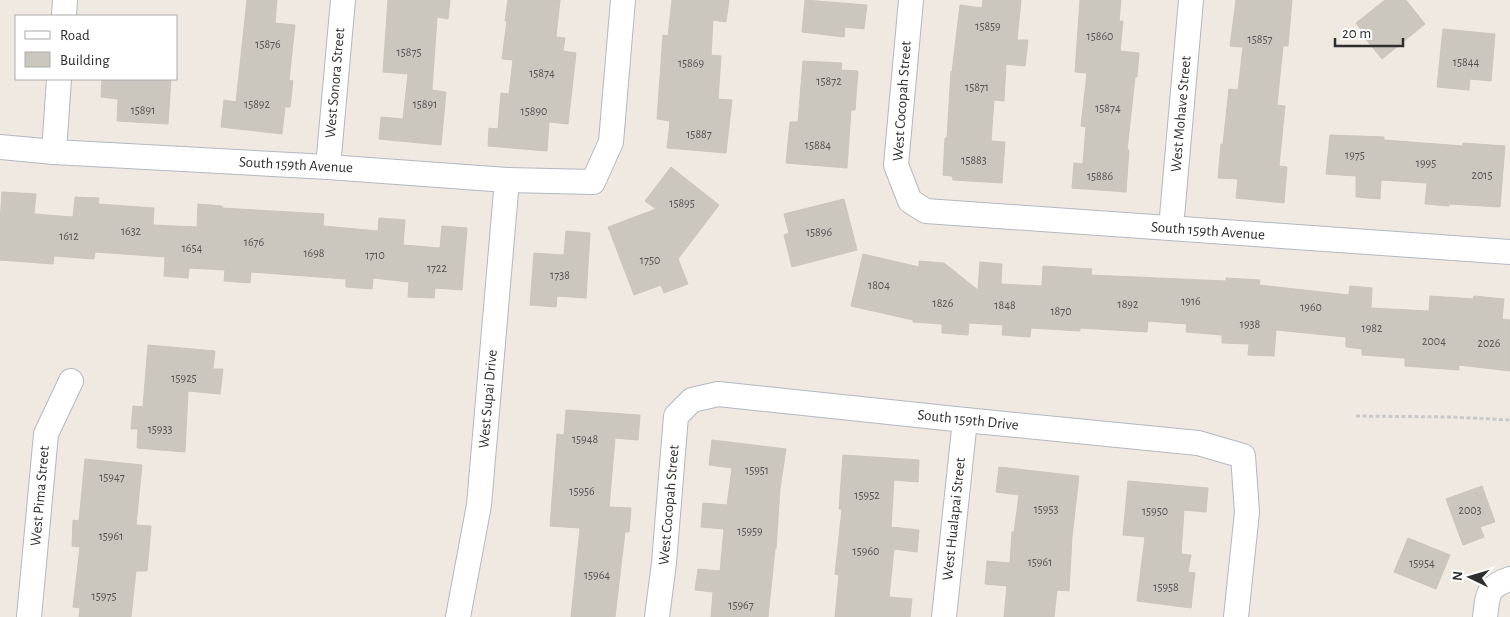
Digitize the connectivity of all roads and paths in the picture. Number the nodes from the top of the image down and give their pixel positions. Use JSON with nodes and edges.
{"nodes":[{"id":1,"x":65,"y":0,"type":"edge"},
{"id":2,"x":342,"y":0,"type":"edge"},
{"id":3,"x":623,"y":0,"type":"edge"},
{"id":4,"x":910,"y":0,"type":"edge"},
{"id":5,"x":1191,"y":0,"type":"edge"},
{"id":6,"x":64,"y":15,"type":"edge"},
{"id":7,"x":59,"y":80,"type":"edge"},
{"id":8,"x":0,"y":147,"type":"edge"},
{"id":9,"x":54,"y":152,"type":"junction"},
{"id":10,"x":328,"y":167,"type":"junction"},
{"id":11,"x":507,"y":180,"type":"junction"},
{"id":12,"x":910,"y":201,"type":"joint"},
{"id":13,"x":1170,"y":228,"type":"junction"},
{"id":14,"x":1510,"y":252,"type":"edge"},
{"id":15,"x":71,"y":381,"type":"dead end"},
{"id":16,"x":692,"y":400,"type":"joint"},
{"id":17,"x":1356,"y":416,"type":"dead end"},
{"id":18,"x":965,"y":420,"type":"junction"},
{"id":19,"x":1510,"y":420,"type":"edge"},
{"id":20,"x":1503,"y":581,"type":"edge"},
{"id":21,"x":29,"y":617,"type":"edge"},
{"id":22,"x":458,"y":617,"type":"edge"},
{"id":23,"x":657,"y":617,"type":"edge"},
{"id":24,"x":944,"y":617,"type":"edge"},
{"id":25,"x":1236,"y":617,"type":"edge"},
{"id":26,"x":1486,"y":617,"type":"edge"}],
"edges":[{"from":1,"to":6,"type":"street"},
{"from":2,"to":10,"type":"street","name":"West Sonora Street"},
{"from":3,"to":11,"type":"street","name":"South 159th Avenue"},
{"from":4,"to":12,"type":"street","name":"West Cocopah Street"},
{"from":5,"to":13,"type":"street","name":"West Mohave Street"},
{"from":7,"to":9,"type":"street"},
{"from":8,"to":9,"type":"street","name":"South 159th Avenue"},
{"from":9,"to":10,"type":"street","name":"South 159th Avenue"},
{"from":10,"to":11,"type":"street","name":"South 159th Avenue"},
{"from":11,"to":22,"type":"street","name":"West Supai Drive"},
{"from":12,"to":13,"type":"street","name":"South 159th Avenue"},
{"from":13,"to":14,"type":"street","name":"South 159th Avenue"},
{"from":15,"to":21,"type":"street","name":"West Pima Street"},
{"from":16,"to":18,"type":"street","name":"South 159th Drive"},
{"from":16,"to":23,"type":"street","name":"West Cocopah Street"},
{"from":17,"to":19,"type":"path"},
{"from":18,"to":24,"type":"street","name":"West Hualapai Street"},
{"from":18,"to":25,"type":"street","name":"South 159th Drive"},
{"from":20,"to":26,"type":"street"}]}
